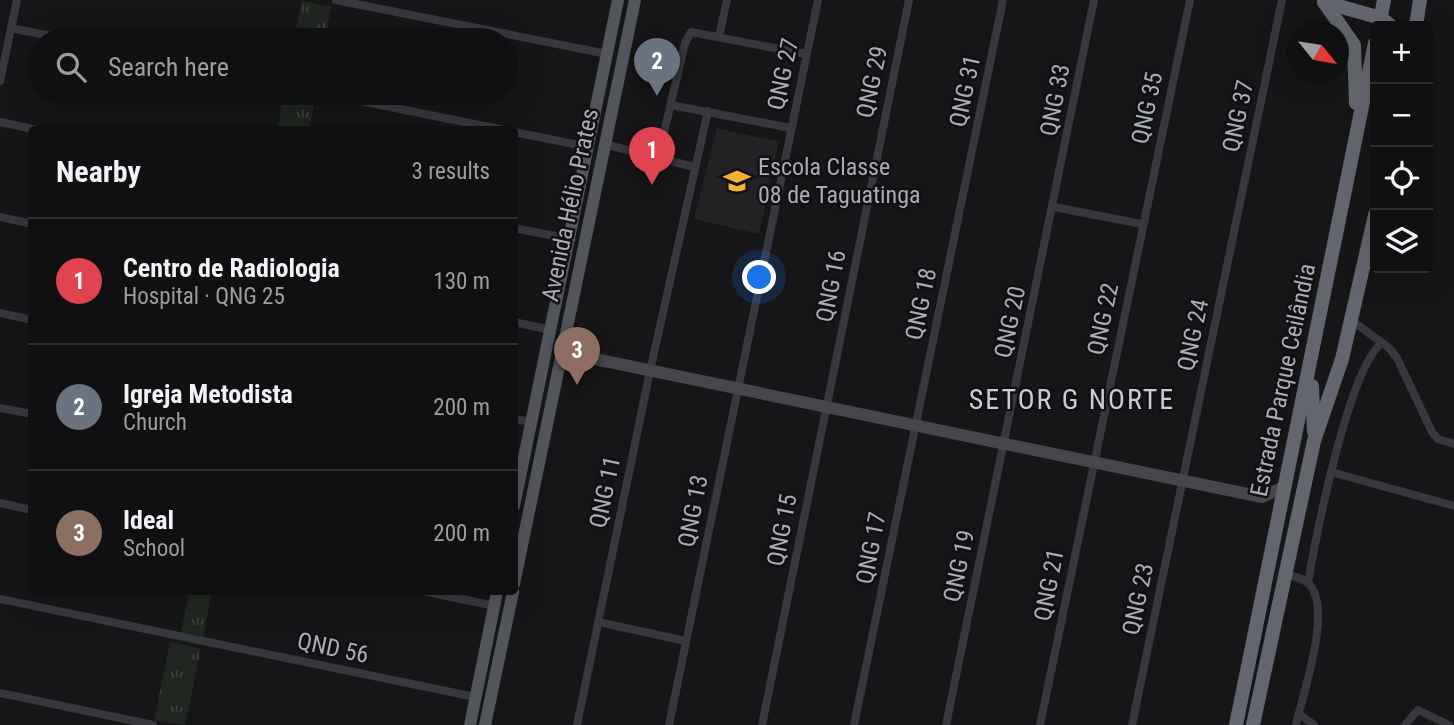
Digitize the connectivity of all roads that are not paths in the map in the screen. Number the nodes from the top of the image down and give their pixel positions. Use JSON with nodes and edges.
{"nodes":[{"id":1,"x":16,"y":0,"type":"edge"},
{"id":2,"x":336,"y":0,"type":"edge"},
{"id":3,"x":618,"y":0,"type":"edge"},
{"id":4,"x":635,"y":0,"type":"edge"},
{"id":5,"x":727,"y":0,"type":"edge"},
{"id":6,"x":817,"y":0,"type":"edge"},
{"id":7,"x":909,"y":0,"type":"edge"},
{"id":8,"x":1003,"y":0,"type":"edge"},
{"id":9,"x":1094,"y":0,"type":"edge"},
{"id":10,"x":1190,"y":0,"type":"edge"},
{"id":11,"x":1282,"y":0,"type":"edge"},
{"id":12,"x":1384,"y":0,"type":"edge"},
{"id":13,"x":1420,"y":0,"type":"edge"},
{"id":14,"x":1321,"y":1,"type":"edge"},
{"id":15,"x":1377,"y":21,"type":"edge"},
{"id":16,"x":1383,"y":21,"type":"edge"},
{"id":17,"x":1417,"y":21,"type":"edge"},
{"id":18,"x":11,"y":28,"type":"junction"},
{"id":19,"x":477,"y":28,"type":"edge"},
{"id":20,"x":28,"y":31,"type":"edge"},
{"id":21,"x":518,"y":36,"type":"edge"},
{"id":22,"x":719,"y":36,"type":"junction"},
{"id":23,"x":607,"y":54,"type":"junction"},
{"id":24,"x":806,"y":54,"type":"junction"},
{"id":25,"x":2,"y":62,"type":"edge"},
{"id":26,"x":1370,"y":68,"type":"edge"},
{"id":27,"x":0,"y":80,"type":"edge"},
{"id":28,"x":598,"y":100,"type":"junction"},
{"id":29,"x":380,"y":105,"type":"edge"},
{"id":30,"x":671,"y":105,"type":"junction"},
{"id":31,"x":708,"y":111,"type":"junction"},
{"id":32,"x":0,"y":122,"type":"edge"},
{"id":33,"x":483,"y":126,"type":"edge"},
{"id":34,"x":28,"y":128,"type":"edge"},
{"id":35,"x":791,"y":128,"type":"junction"},
{"id":36,"x":518,"y":133,"type":"edge"},
{"id":37,"x":1355,"y":142,"type":"junction"},
{"id":38,"x":604,"y":144,"type":"junction"},
{"id":39,"x":589,"y":147,"type":"junction"},
{"id":40,"x":658,"y":158,"type":"junction"},
{"id":41,"x":694,"y":167,"type":"junction"},
{"id":42,"x":873,"y":172,"type":"joint"},
{"id":43,"x":964,"y":190,"type":"joint"},
{"id":44,"x":1054,"y":207,"type":"junction"},
{"id":45,"x":0,"y":217,"type":"edge"},
{"id":46,"x":28,"y":223,"type":"edge"},
{"id":47,"x":1142,"y":224,"type":"junction"},
{"id":48,"x":518,"y":229,"type":"edge"},
{"id":49,"x":1370,"y":237,"type":"edge"},
{"id":50,"x":570,"y":239,"type":"junction"},
{"id":51,"x":1232,"y":239,"type":"joint"},
{"id":52,"x":0,"y":313,"type":"edge"},
{"id":53,"x":28,"y":319,"type":"edge"},
{"id":54,"x":1351,"y":320,"type":"junction"},
{"id":55,"x":518,"y":323,"type":"edge"},
{"id":56,"x":551,"y":330,"type":"junction"},
{"id":57,"x":1382,"y":343,"type":"junction"},
{"id":58,"x":561,"y":352,"type":"junction"},
{"id":59,"x":1311,"y":365,"type":"junction"},
{"id":60,"x":650,"y":371,"type":"junction"},
{"id":61,"x":554,"y":384,"type":"junction"},
{"id":62,"x":737,"y":389,"type":"junction"},
{"id":63,"x":826,"y":407,"type":"junction"},
{"id":64,"x":0,"y":408,"type":"edge"},
{"id":65,"x":28,"y":413,"type":"edge"},
{"id":66,"x":518,"y":420,"type":"edge"},
{"id":67,"x":532,"y":422,"type":"junction"},
{"id":68,"x":915,"y":425,"type":"junction"},
{"id":69,"x":1314,"y":441,"type":"junction"},
{"id":70,"x":1004,"y":444,"type":"junction"},
{"id":71,"x":1454,"y":444,"type":"edge"},
{"id":72,"x":1093,"y":462,"type":"junction"},
{"id":73,"x":1331,"y":472,"type":"junction"},
{"id":74,"x":1183,"y":481,"type":"junction"},
{"id":75,"x":518,"y":487,"type":"edge"},
{"id":76,"x":1284,"y":487,"type":"junction"},
{"id":77,"x":1262,"y":497,"type":"junction"},
{"id":78,"x":0,"y":503,"type":"edge"},
{"id":79,"x":1454,"y":506,"type":"edge"},
{"id":80,"x":28,"y":509,"type":"edge"},
{"id":81,"x":1278,"y":517,"type":"junction"},
{"id":82,"x":518,"y":564,"type":"edge"},
{"id":83,"x":1285,"y":574,"type":"junction"},
{"id":84,"x":1308,"y":582,"type":"junction"},
{"id":85,"x":442,"y":595,"type":"edge"},
{"id":86,"x":497,"y":595,"type":"edge"},
{"id":87,"x":512,"y":595,"type":"edge"},
{"id":88,"x":0,"y":599,"type":"edge"},
{"id":89,"x":495,"y":606,"type":"junction"},
{"id":90,"x":598,"y":622,"type":"junction"},
{"id":91,"x":687,"y":641,"type":"junction"},
{"id":92,"x":487,"y":644,"type":"junction"},
{"id":93,"x":0,"y":693,"type":"edge"},
{"id":94,"x":475,"y":697,"type":"junction"},
{"id":95,"x":489,"y":707,"type":"junction"},
{"id":96,"x":1299,"y":714,"type":"junction"},
{"id":97,"x":1414,"y":714,"type":"junction"},
{"id":98,"x":153,"y":725,"type":"edge"},
{"id":99,"x":470,"y":725,"type":"edge"},
{"id":100,"x":485,"y":725,"type":"edge"},
{"id":101,"x":577,"y":725,"type":"edge"},
{"id":102,"x":669,"y":725,"type":"edge"},
{"id":103,"x":762,"y":725,"type":"edge"},
{"id":104,"x":854,"y":725,"type":"edge"},
{"id":105,"x":946,"y":725,"type":"edge"},
{"id":106,"x":1040,"y":725,"type":"edge"},
{"id":107,"x":1132,"y":725,"type":"edge"},
{"id":108,"x":1236,"y":725,"type":"edge"},
{"id":109,"x":1252,"y":725,"type":"edge"},
{"id":110,"x":1296,"y":725,"type":"edge"},
{"id":111,"x":1314,"y":725,"type":"edge"},
{"id":112,"x":1405,"y":725,"type":"edge"},
{"id":113,"x":1418,"y":725,"type":"edge"},
{"id":114,"x":1449,"y":725,"type":"edge"}],
"edges":[{"from":1,"to":18,"type":"street"},
{"from":2,"to":19,"type":"street"},
{"from":3,"to":23,"type":"main road","name":"Avenida Hélio Prates"},
{"from":4,"to":38,"type":"main road","name":"Avenida Hélio Prates"},
{"from":5,"to":22,"type":"street"},
{"from":6,"to":24,"type":"street","name":"QNG 27"},
{"from":7,"to":42,"type":"street","name":"QNG 29"},
{"from":8,"to":43,"type":"street","name":"QNG 31"},
{"from":9,"to":44,"type":"street","name":"QNG 33"},
{"from":10,"to":47,"type":"street","name":"QNG 35"},
{"from":11,"to":51,"type":"street","name":"QNG 37"},
{"from":12,"to":16,"type":"highway"},
{"from":13,"to":17,"type":"highway"},
{"from":14,"to":15,"type":"highway"},
{"from":14,"to":37,"type":"highway"},
{"from":18,"to":20,"type":"street"},
{"from":18,"to":25,"type":"street"},
{"from":21,"to":23,"type":"street"},
{"from":22,"to":24,"type":"street"},
{"from":22,"to":30,"type":"street"},
{"from":23,"to":28,"type":"main road","name":"Avenida Hélio Prates"},
{"from":24,"to":35,"type":"street","name":"QNG 27"},
{"from":25,"to":27,"type":"street"},
{"from":26,"to":37,"type":"highway","name":"Estrada Parque Ceilândia"},
{"from":28,"to":38,"type":"main road"},
{"from":28,"to":39,"type":"main road","name":"Avenida Hélio Prates"},
{"from":29,"to":33,"type":"street"},
{"from":30,"to":31,"type":"street"},
{"from":30,"to":40,"type":"street"},
{"from":31,"to":35,"type":"street"},
{"from":31,"to":41,"type":"street","name":"QNG 11"},
{"from":32,"to":34,"type":"street"},
{"from":35,"to":62,"type":"street","name":"QNG 27"},
{"from":36,"to":39,"type":"street"},
{"from":37,"to":59,"type":"highway","name":"Estrada Parque Ceilândia"},
{"from":38,"to":40,"type":"street"},
{"from":38,"to":58,"type":"main road","name":"Avenida Hélio Prates"},
{"from":39,"to":50,"type":"main road","name":"Avenida Hélio Prates"},
{"from":40,"to":41,"type":"street"},
{"from":41,"to":60,"type":"street","name":"QNG 11"},
{"from":42,"to":63,"type":"street","name":"QNG 16"},
{"from":43,"to":68,"type":"street","name":"QNG 18"},
{"from":44,"to":47,"type":"street"},
{"from":44,"to":70,"type":"street","name":"QNG 20"},
{"from":45,"to":46,"type":"street"},
{"from":47,"to":72,"type":"street","name":"QNG 22"},
{"from":48,"to":50,"type":"street"},
{"from":49,"to":54,"type":"highway","name":"Estrada Parque Ceilândia"},
{"from":50,"to":56,"type":"main road","name":"Avenida Hélio Prates"},
{"from":51,"to":74,"type":"street","name":"QNG 24"},
{"from":52,"to":53,"type":"street"},
{"from":54,"to":57,"type":"street"},
{"from":54,"to":69,"type":"highway","name":"Estrada Parque Ceilândia"},
{"from":55,"to":56,"type":"street"},
{"from":56,"to":61,"type":"main road"},
{"from":56,"to":67,"type":"main road","name":"Avenida Hélio Prates"},
{"from":57,"to":71,"type":"street"},
{"from":57,"to":73,"type":"street"},
{"from":58,"to":60,"type":"street"},
{"from":58,"to":61,"type":"main road","name":"Avenida Hélio Prates"},
{"from":59,"to":69,"type":"highway"},
{"from":59,"to":76,"type":"highway","name":"Estrada Parque Ceilândia"},
{"from":60,"to":62,"type":"street"},
{"from":60,"to":90,"type":"street","name":"QNG 11"},
{"from":61,"to":82,"type":"main road","name":"Avenida Hélio Prates"},
{"from":62,"to":63,"type":"street"},
{"from":62,"to":91,"type":"street","name":"QNG 13"},
{"from":63,"to":68,"type":"street"},
{"from":63,"to":103,"type":"street","name":"QNG 15"},
{"from":64,"to":65,"type":"street"},
{"from":66,"to":67,"type":"street"},
{"from":67,"to":75,"type":"main road","name":"Avenida Hélio Prates"},
{"from":68,"to":70,"type":"street"},
{"from":68,"to":104,"type":"street","name":"QNG 17"},
{"from":69,"to":83,"type":"highway","name":"Estrada Parque Ceilândia"},
{"from":70,"to":72,"type":"street"},
{"from":70,"to":105,"type":"street","name":"QNG 19"},
{"from":72,"to":74,"type":"street"},
{"from":72,"to":106,"type":"street","name":"QNG 21"},
{"from":73,"to":79,"type":"street"},
{"from":73,"to":84,"type":"street"},
{"from":74,"to":77,"type":"street"},
{"from":74,"to":107,"type":"street","name":"QNG 23"},
{"from":76,"to":77,"type":"street"},
{"from":76,"to":81,"type":"highway","name":"Estrada Parque Ceilândia"},
{"from":77,"to":81,"type":"street"},
{"from":78,"to":80,"type":"street"},
{"from":81,"to":108,"type":"highway","name":"Estrada Parque Ceilândia"},
{"from":83,"to":84,"type":"street"},
{"from":83,"to":109,"type":"highway","name":"Estrada Parque Ceilândia"},
{"from":84,"to":96,"type":"street"},
{"from":85,"to":89,"type":"street"},
{"from":86,"to":89,"type":"main road"},
{"from":87,"to":95,"type":"main road"},
{"from":88,"to":94,"type":"street","name":"QND 56"},
{"from":89,"to":92,"type":"main road"},
{"from":90,"to":91,"type":"street"},
{"from":90,"to":101,"type":"street","name":"QNG 11"},
{"from":91,"to":102,"type":"street","name":"QNG 13"},
{"from":92,"to":94,"type":"main road"},
{"from":92,"to":95,"type":"main road"},
{"from":93,"to":98,"type":"street"},
{"from":94,"to":99,"type":"main road"},
{"from":95,"to":100,"type":"main road"},
{"from":96,"to":110,"type":"street"},
{"from":96,"to":111,"type":"street"},
{"from":97,"to":112,"type":"street"},
{"from":97,"to":113,"type":"street"},
{"from":97,"to":114,"type":"street"}]}
